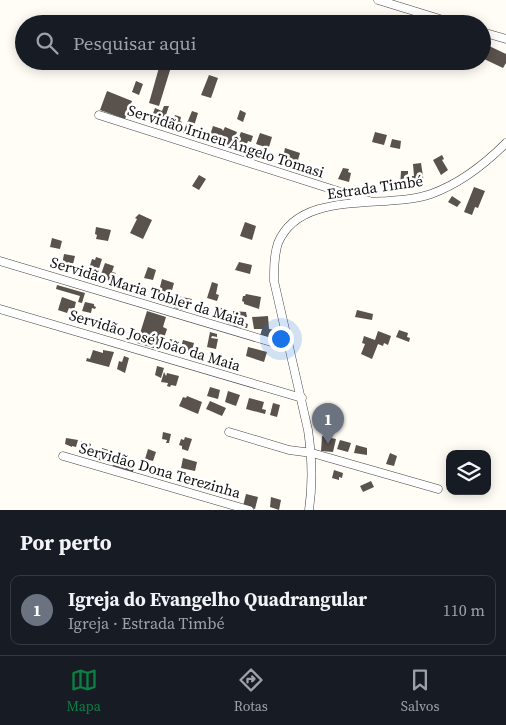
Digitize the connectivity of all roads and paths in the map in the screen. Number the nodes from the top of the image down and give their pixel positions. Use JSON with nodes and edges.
{"nodes":[{"id":1,"x":378,"y":0,"type":"edge"},
{"id":2,"x":427,"y":15,"type":"edge"},
{"id":3,"x":491,"y":35,"type":"edge"},
{"id":4,"x":506,"y":39,"type":"edge"},
{"id":5,"x":99,"y":115,"type":"dead end"},
{"id":6,"x":506,"y":143,"type":"edge"},
{"id":7,"x":374,"y":202,"type":"junction"},
{"id":8,"x":0,"y":261,"type":"edge"},
{"id":9,"x":0,"y":309,"type":"edge"},
{"id":10,"x":288,"y":347,"type":"junction"},
{"id":11,"x":302,"y":398,"type":"junction"},
{"id":12,"x":229,"y":432,"type":"dead end"},
{"id":13,"x":312,"y":454,"type":"junction"},
{"id":14,"x":63,"y":456,"type":"dead end"},
{"id":15,"x":438,"y":489,"type":"dead end"},
{"id":16,"x":249,"y":510,"type":"edge"},
{"id":17,"x":309,"y":510,"type":"edge"}],
"edges":[{"from":1,"to":2,"type":"street"},
{"from":3,"to":4,"type":"street"},
{"from":5,"to":7,"type":"street","name":"Servidão Irineu Ângelo Tomasi"},
{"from":6,"to":7,"type":"street","name":"Estrada Timbé"},
{"from":7,"to":10,"type":"street","name":"Estrada Timbé"},
{"from":8,"to":10,"type":"street","name":"Servidão Maria Tobler da Maia"},
{"from":9,"to":11,"type":"street","name":"Servidão José João da Maia"},
{"from":10,"to":11,"type":"street","name":"Estrada Timbé"},
{"from":11,"to":13,"type":"street","name":"Estrada Timbé"},
{"from":12,"to":13,"type":"street"},
{"from":13,"to":15,"type":"street"},
{"from":13,"to":17,"type":"street","name":"Estrada Timbé"},
{"from":14,"to":16,"type":"street","name":"Servidão Dona Terezinha"}]}
